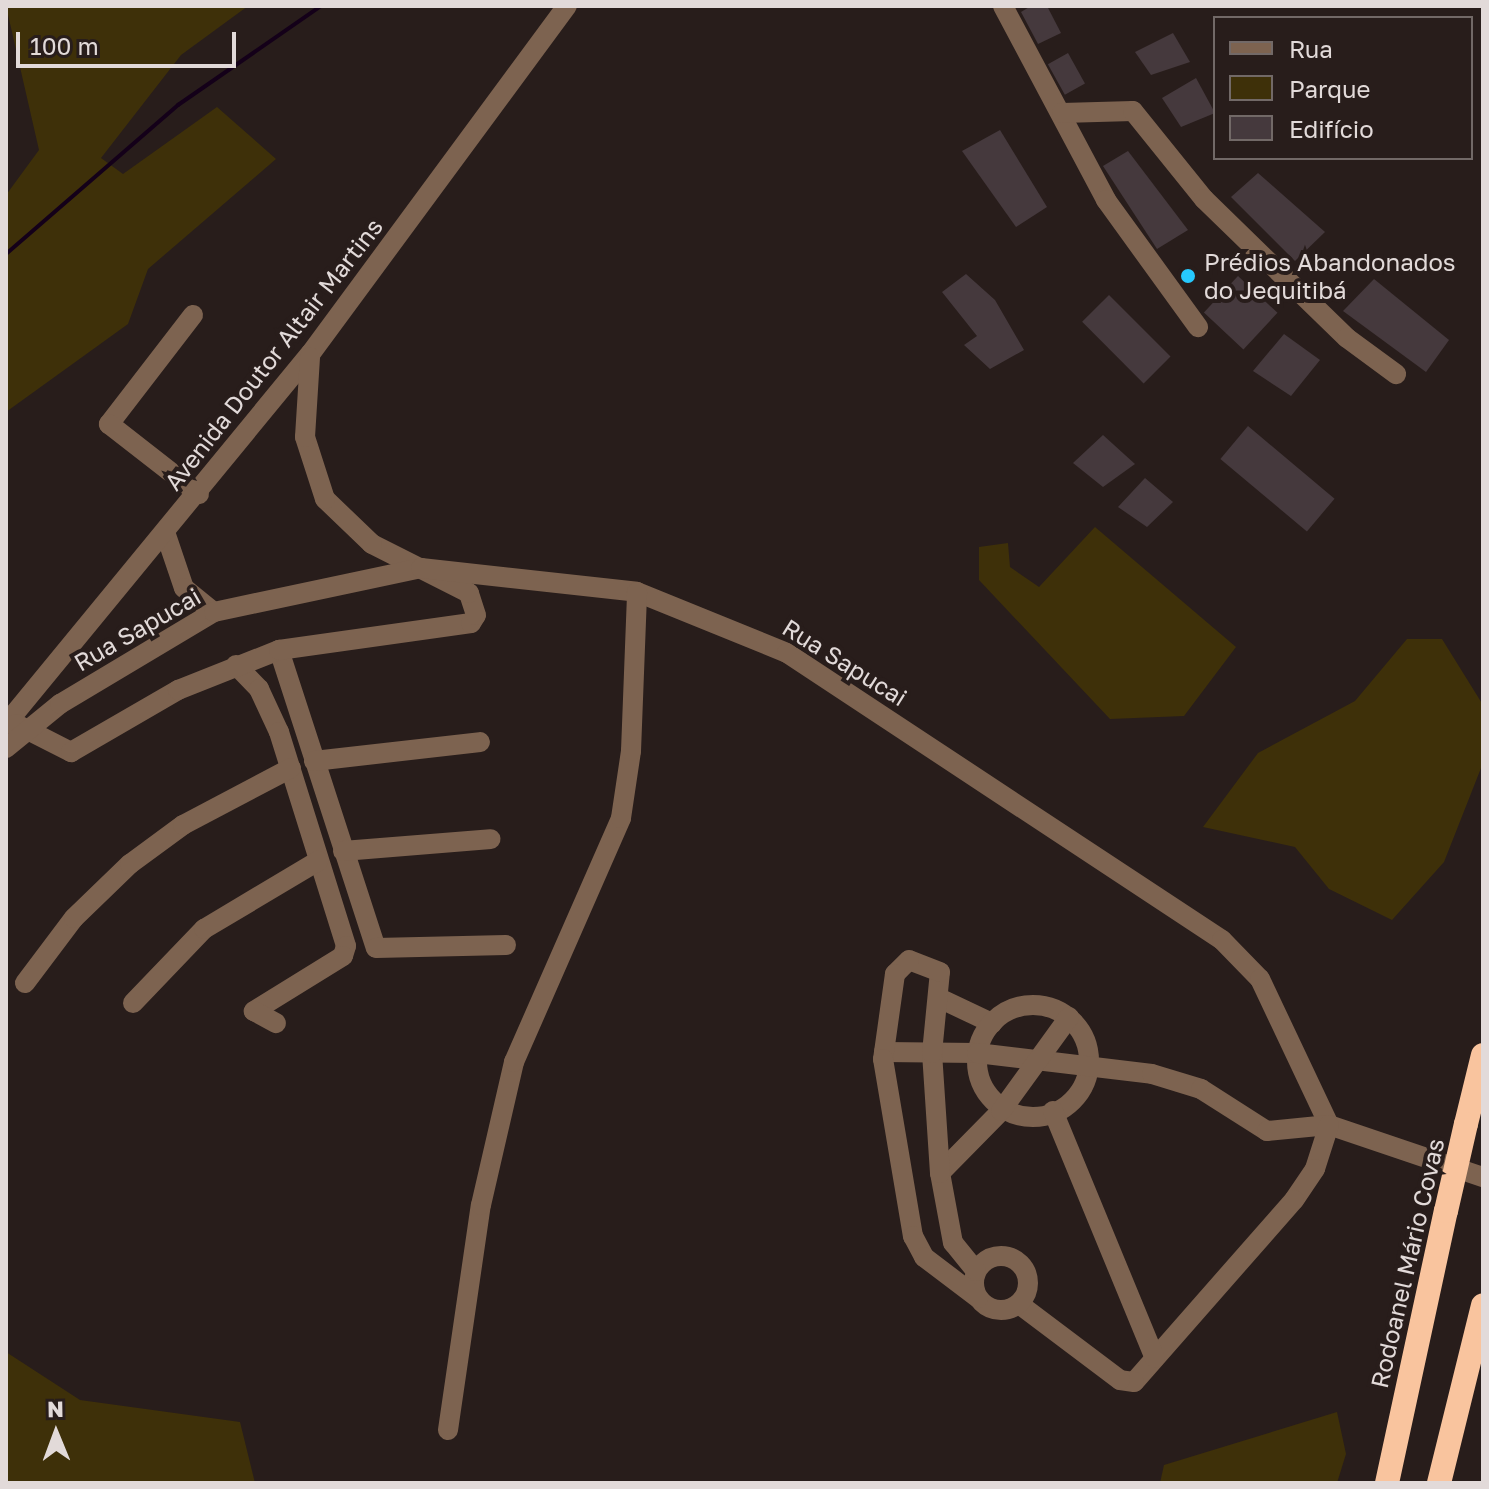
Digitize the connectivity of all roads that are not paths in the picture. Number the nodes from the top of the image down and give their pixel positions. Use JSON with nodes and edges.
{"nodes":[{"id":1,"x":567,"y":6,"type":"edge"},
{"id":2,"x":1003,"y":6,"type":"edge"},
{"id":3,"x":1062,"y":113,"type":"junction"},
{"id":4,"x":193,"y":315,"type":"dead end"},
{"id":5,"x":1198,"y":327,"type":"dead end"},
{"id":6,"x":311,"y":353,"type":"junction"},
{"id":7,"x":1396,"y":374,"type":"dead end"},
{"id":8,"x":199,"y":494,"type":"junction"},
{"id":9,"x":165,"y":532,"type":"junction"},
{"id":10,"x":421,"y":568,"type":"junction"},
{"id":11,"x":637,"y":592,"type":"junction"},
{"id":12,"x":214,"y":612,"type":"junction"},
{"id":13,"x":279,"y":650,"type":"junction"},
{"id":14,"x":236,"y":665,"type":"junction"},
{"id":15,"x":13,"y":725,"type":"edge"},
{"id":16,"x":480,"y":742,"type":"dead end"},
{"id":17,"x":6,"y":748,"type":"edge"},
{"id":18,"x":314,"y":761,"type":"junction"},
{"id":19,"x":291,"y":768,"type":"junction"},
{"id":20,"x":491,"y":839,"type":"dead end"},
{"id":21,"x":343,"y":851,"type":"junction"},
{"id":22,"x":318,"y":861,"type":"junction"},
{"id":23,"x":506,"y":945,"type":"dead end"},
{"id":24,"x":25,"y":983,"type":"dead end"},
{"id":25,"x":939,"y":998,"type":"junction"},
{"id":26,"x":133,"y":1003,"type":"dead end"},
{"id":27,"x":1069,"y":1017,"type":"junction"},
{"id":28,"x":276,"y":1023,"type":"dead end"},
{"id":29,"x":992,"y":1023,"type":"junction"},
{"id":30,"x":884,"y":1052,"type":"junction"},
{"id":31,"x":932,"y":1053,"type":"junction"},
{"id":32,"x":977,"y":1053,"type":"junction"},
{"id":33,"x":1483,"y":1055,"type":"edge"},
{"id":34,"x":1030,"y":1062,"type":"junction"},
{"id":35,"x":1093,"y":1067,"type":"junction"},
{"id":36,"x":1001,"y":1111,"type":"junction"},
{"id":37,"x":1053,"y":1111,"type":"junction"},
{"id":38,"x":1329,"y":1125,"type":"junction"},
{"id":39,"x":940,"y":1173,"type":"junction"},
{"id":40,"x":1483,"y":1177,"type":"edge"},
{"id":41,"x":976,"y":1271,"type":"junction"},
{"id":42,"x":978,"y":1298,"type":"junction"},
{"id":43,"x":1019,"y":1304,"type":"junction"},
{"id":44,"x":1483,"y":1305,"type":"edge"},
{"id":45,"x":1155,"y":1358,"type":"junction"},
{"id":46,"x":448,"y":1430,"type":"dead end"},
{"id":47,"x":1387,"y":1483,"type":"edge"},
{"id":48,"x":1439,"y":1483,"type":"edge"}],
"edges":[{"from":1,"to":6,"type":"street","name":"Avenida Doutor Altair Martins"},
{"from":2,"to":3,"type":"street"},
{"from":3,"to":5,"type":"street"},
{"from":3,"to":7,"type":"street"},
{"from":4,"to":8,"type":"street"},
{"from":6,"to":8,"type":"street","name":"Avenida Doutor Altair Martins"},
{"from":6,"to":10,"type":"street"},
{"from":8,"to":9,"type":"street","name":"Avenida Doutor Altair Martins"},
{"from":9,"to":12,"type":"street"},
{"from":9,"to":15,"type":"street","name":"Avenida Doutor Altair Martins"},
{"from":10,"to":11,"type":"street","name":"Rua Sapucai"},
{"from":10,"to":12,"type":"street","name":"Rua Sapucai"},
{"from":10,"to":13,"type":"street"},
{"from":11,"to":38,"type":"street","name":"Rua Sapucai"},
{"from":11,"to":46,"type":"street"},
{"from":12,"to":15,"type":"street","name":"Rua Sapucai"},
{"from":13,"to":14,"type":"street"},
{"from":13,"to":18,"type":"street"},
{"from":14,"to":15,"type":"street"},
{"from":14,"to":19,"type":"street"},
{"from":15,"to":17,"type":"street","name":"Rua Sapucai"},
{"from":16,"to":18,"type":"street"},
{"from":18,"to":21,"type":"street"},
{"from":19,"to":22,"type":"street"},
{"from":19,"to":24,"type":"street"},
{"from":20,"to":21,"type":"street"},
{"from":21,"to":23,"type":"street"},
{"from":22,"to":26,"type":"street"},
{"from":22,"to":28,"type":"street"},
{"from":25,"to":29,"type":"street"},
{"from":25,"to":30,"type":"street"},
{"from":25,"to":31,"type":"street"},
{"from":27,"to":29,"type":"street"},
{"from":27,"to":34,"type":"street"},
{"from":27,"to":35,"type":"street"},
{"from":29,"to":32,"type":"street"},
{"from":30,"to":31,"type":"street"},
{"from":30,"to":42,"type":"street"},
{"from":31,"to":32,"type":"street"},
{"from":31,"to":39,"type":"street"},
{"from":32,"to":34,"type":"street"},
{"from":32,"to":36,"type":"street"},
{"from":33,"to":47,"type":"highway","name":"Rodoanel Mário Covas","bridge":true},
{"from":34,"to":35,"type":"street"},
{"from":34,"to":36,"type":"street"},
{"from":35,"to":37,"type":"street"},
{"from":35,"to":38,"type":"street"},
{"from":36,"to":37,"type":"street"},
{"from":36,"to":39,"type":"street"},
{"from":37,"to":45,"type":"street"},
{"from":38,"to":40,"type":"street"},
{"from":38,"to":45,"type":"street"},
{"from":39,"to":41,"type":"street"},
{"from":41,"to":42,"type":"street"},
{"from":41,"to":43,"type":"street"},
{"from":42,"to":43,"type":"street"},
{"from":43,"to":45,"type":"street"},
{"from":44,"to":48,"type":"highway"}]}
